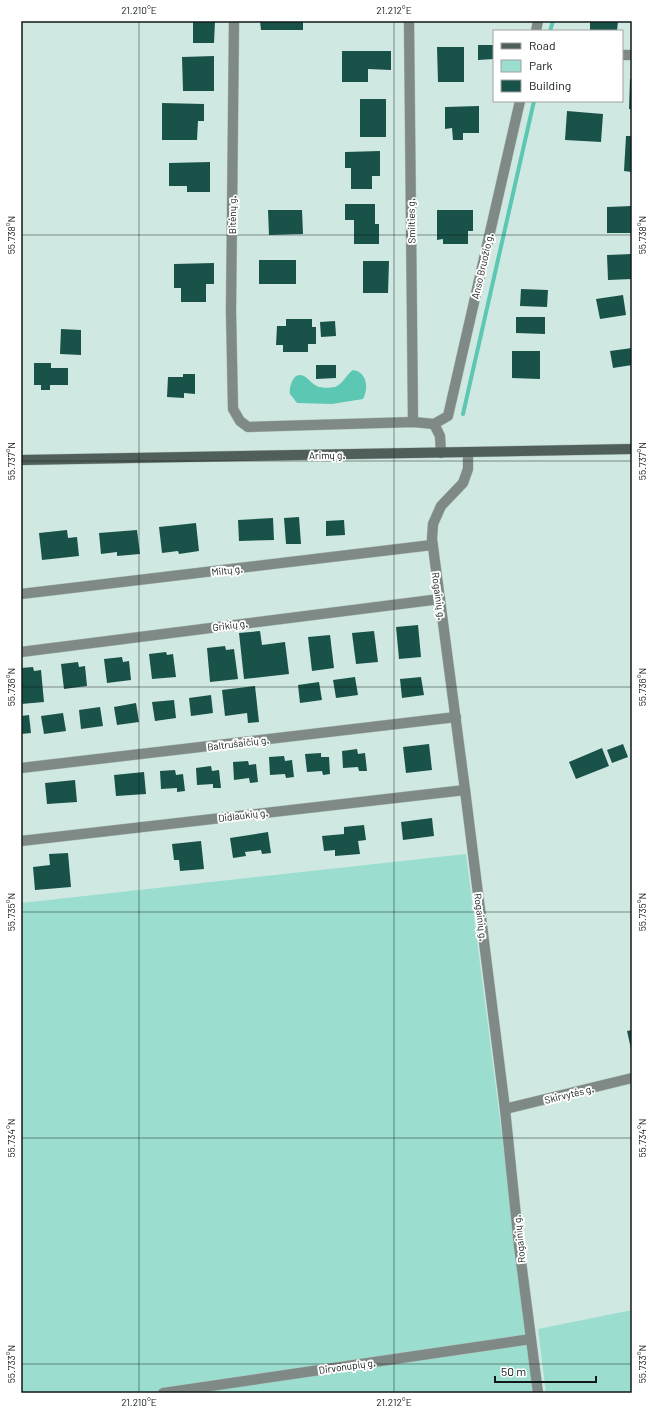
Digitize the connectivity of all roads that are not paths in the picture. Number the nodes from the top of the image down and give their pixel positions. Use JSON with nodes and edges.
{"nodes":[{"id":1,"x":234,"y":21,"type":"edge"},
{"id":2,"x":409,"y":21,"type":"edge"},
{"id":3,"x":520,"y":102,"type":"edge"},
{"id":4,"x":413,"y":422,"type":"junction"},
{"id":5,"x":434,"y":424,"type":"junction"},
{"id":6,"x":632,"y":449,"type":"edge"},
{"id":7,"x":441,"y":453,"type":"junction"},
{"id":8,"x":468,"y":453,"type":"junction"},
{"id":9,"x":21,"y":460,"type":"edge"},
{"id":10,"x":432,"y":545,"type":"junction"},
{"id":11,"x":21,"y":594,"type":"edge"},
{"id":12,"x":440,"y":599,"type":"junction"},
{"id":13,"x":21,"y":652,"type":"edge"},
{"id":14,"x":456,"y":717,"type":"junction"},
{"id":15,"x":21,"y":768,"type":"edge"},
{"id":16,"x":465,"y":790,"type":"junction"},
{"id":17,"x":21,"y":841,"type":"edge"},
{"id":18,"x":632,"y":1078,"type":"edge"},
{"id":19,"x":505,"y":1110,"type":"junction"},
{"id":20,"x":531,"y":1339,"type":"junction"},
{"id":21,"x":164,"y":1393,"type":"edge"},
{"id":22,"x":538,"y":1393,"type":"edge"}],
"edges":[{"from":1,"to":4,"type":"street","name":"Bitėnų g."},
{"from":2,"to":4,"type":"street","name":"Smilties g."},
{"from":3,"to":5,"type":"street","name":"Anso Bruožio g."},
{"from":4,"to":5,"type":"street"},
{"from":5,"to":7,"type":"street"},
{"from":6,"to":8,"type":"main road","name":"Arimų g."},
{"from":7,"to":8,"type":"main road","name":"Arimų g."},
{"from":7,"to":9,"type":"main road","name":"Arimų g."},
{"from":8,"to":10,"type":"street","name":"Rogainių g."},
{"from":10,"to":11,"type":"street","name":"Miltų g."},
{"from":10,"to":12,"type":"street","name":"Rogainių g."},
{"from":12,"to":13,"type":"street","name":"Grikių g."},
{"from":12,"to":14,"type":"street","name":"Rogainių g."},
{"from":14,"to":15,"type":"street","name":"Baltrušaičių g."},
{"from":14,"to":16,"type":"street","name":"Rogainių g."},
{"from":16,"to":17,"type":"street","name":"Didlaukių g."},
{"from":16,"to":19,"type":"street","name":"Rogainių g."},
{"from":18,"to":19,"type":"street","name":"Skirvytės g."},
{"from":19,"to":20,"type":"street","name":"Rogainių g."},
{"from":20,"to":21,"type":"street","name":"Dirvonupių g."},
{"from":20,"to":22,"type":"street","name":"Rogainių g."}]}
